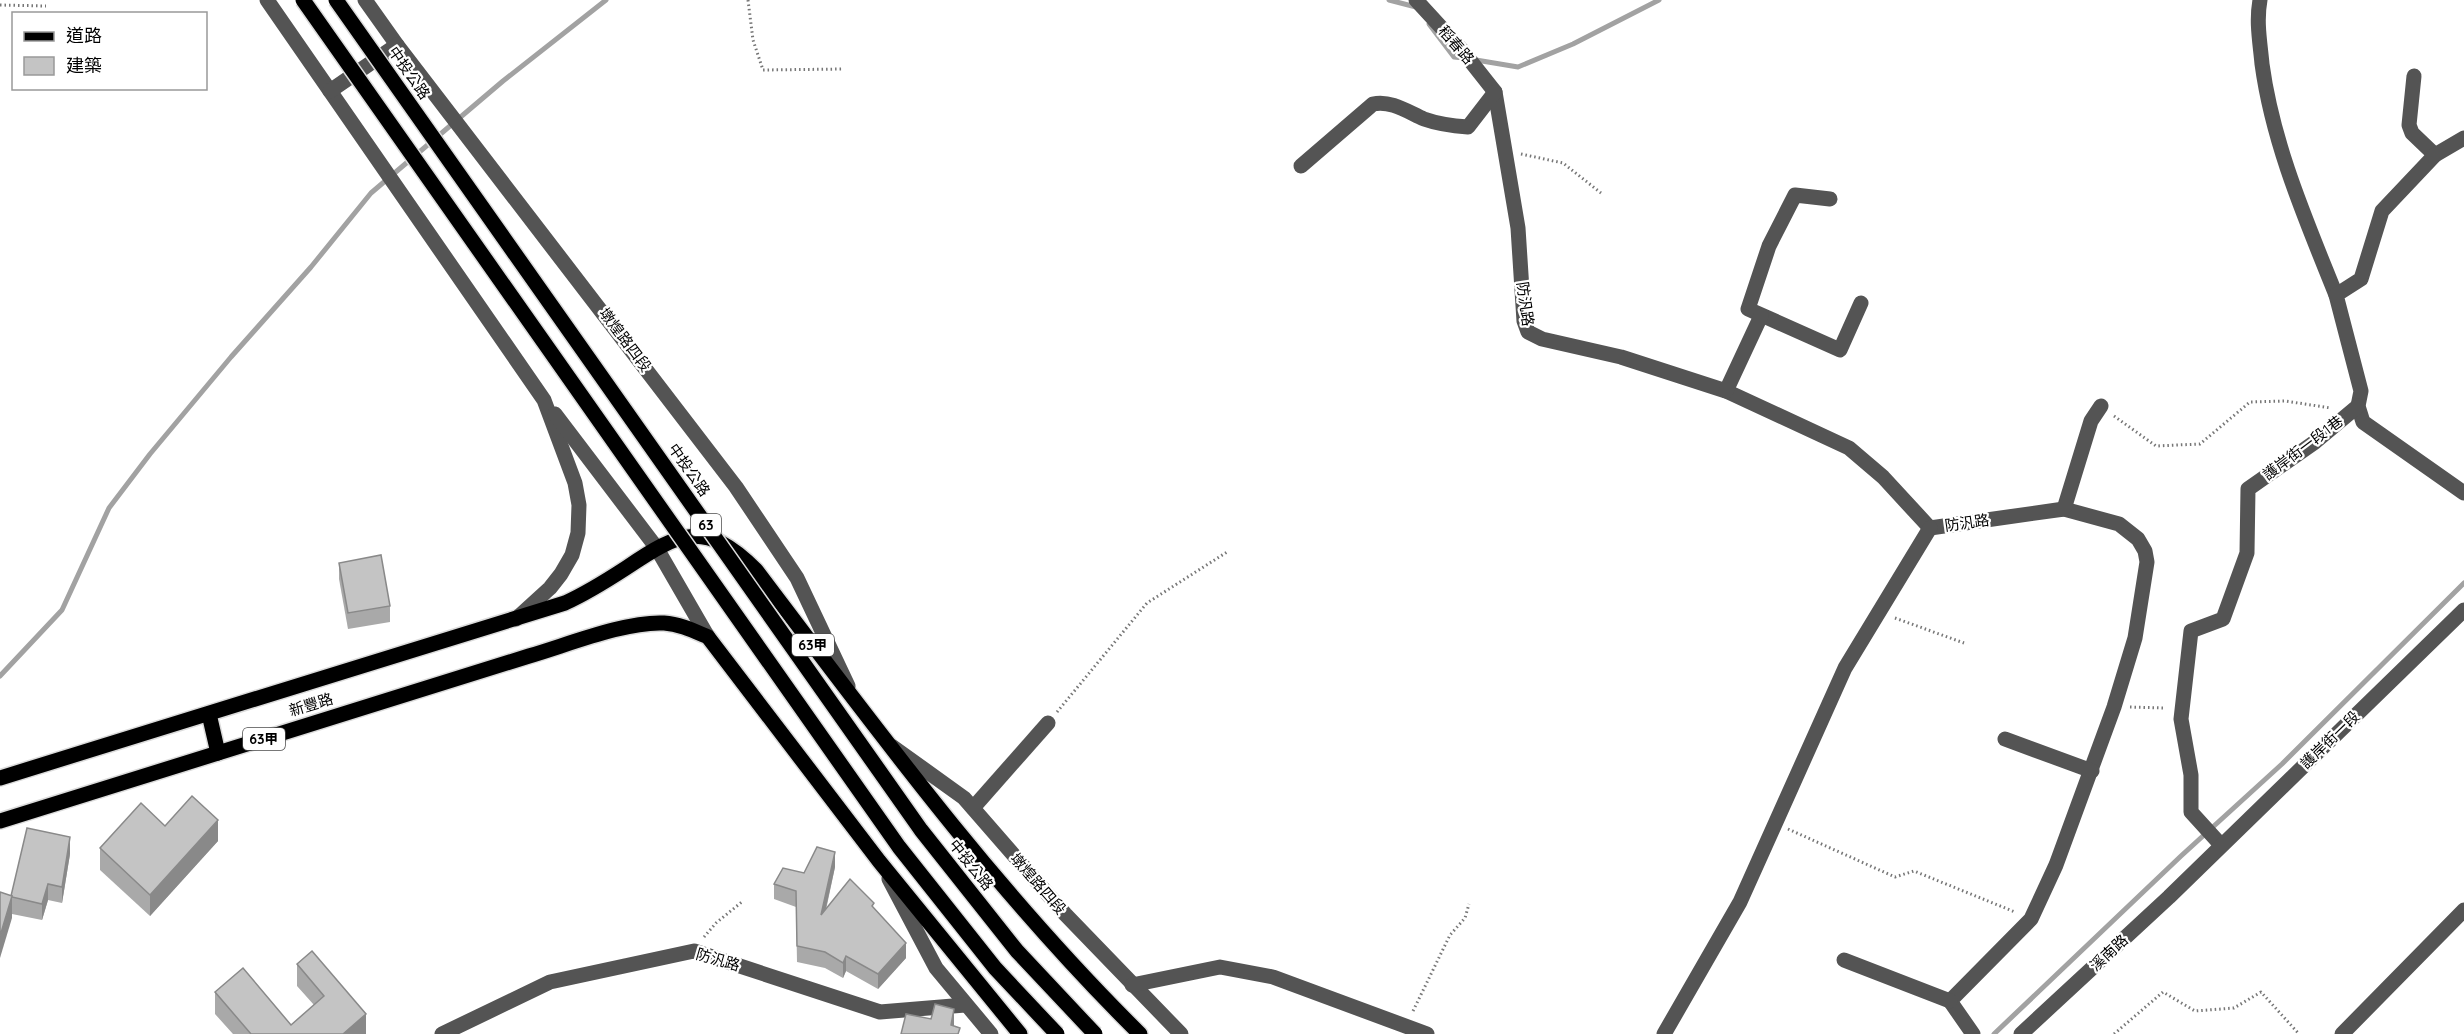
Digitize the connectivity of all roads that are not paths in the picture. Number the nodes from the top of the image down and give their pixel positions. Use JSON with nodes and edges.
{"nodes":[{"id":1,"x":267,"y":0,"type":"edge"},
{"id":2,"x":303,"y":0,"type":"edge"},
{"id":3,"x":336,"y":0,"type":"edge"},
{"id":4,"x":365,"y":0,"type":"edge"},
{"id":5,"x":1416,"y":0,"type":"edge"},
{"id":6,"x":2260,"y":0,"type":"edge"},
{"id":7,"x":397,"y":45,"type":"junction"},
{"id":8,"x":2414,"y":76,"type":"dead end"},
{"id":9,"x":330,"y":91,"type":"junction"},
{"id":10,"x":1496,"y":92,"type":"junction"},
{"id":11,"x":2464,"y":138,"type":"edge"},
{"id":12,"x":2435,"y":155,"type":"junction"},
{"id":13,"x":1301,"y":166,"type":"dead end"},
{"id":14,"x":1830,"y":199,"type":"dead end"},
{"id":15,"x":2336,"y":295,"type":"junction"},
{"id":16,"x":1861,"y":303,"type":"dead end"},
{"id":17,"x":1761,"y":316,"type":"junction"},
{"id":18,"x":1726,"y":391,"type":"junction"},
{"id":19,"x":544,"y":400,"type":"junction"},
{"id":20,"x":2101,"y":406,"type":"road end"},
{"id":21,"x":2358,"y":406,"type":"junction"},
{"id":22,"x":2464,"y":493,"type":"edge"},
{"id":23,"x":2064,"y":509,"type":"junction"},
{"id":24,"x":1930,"y":528,"type":"junction"},
{"id":25,"x":656,"y":547,"type":"junction"},
{"id":26,"x":2464,"y":610,"type":"edge"},
{"id":27,"x":515,"y":620,"type":"junction"},
{"id":28,"x":708,"y":637,"type":"junction"},
{"id":29,"x":854,"y":699,"type":"junction"},
{"id":30,"x":209,"y":714,"type":"junction"},
{"id":31,"x":1048,"y":723,"type":"road end"},
{"id":32,"x":2005,"y":739,"type":"dead end"},
{"id":33,"x":888,"y":743,"type":"junction"},
{"id":34,"x":219,"y":753,"type":"junction"},
{"id":35,"x":2092,"y":771,"type":"junction"},
{"id":36,"x":0,"y":777,"type":"edge"},
{"id":37,"x":973,"y":808,"type":"junction"},
{"id":38,"x":0,"y":821,"type":"edge"},
{"id":39,"x":2221,"y":845,"type":"junction"},
{"id":40,"x":879,"y":861,"type":"junction"},
{"id":41,"x":2196,"y":870,"type":"joint"},
{"id":42,"x":2464,"y":910,"type":"edge"},
{"id":43,"x":1844,"y":960,"type":"dead end"},
{"id":44,"x":1132,"y":984,"type":"junction"},
{"id":45,"x":1950,"y":1001,"type":"junction"},
{"id":46,"x":965,"y":1005,"type":"junction"},
{"id":47,"x":442,"y":1034,"type":"edge"},
{"id":48,"x":991,"y":1034,"type":"edge"},
{"id":49,"x":1020,"y":1034,"type":"edge"},
{"id":50,"x":1057,"y":1034,"type":"edge"},
{"id":51,"x":1095,"y":1034,"type":"edge"},
{"id":52,"x":1140,"y":1034,"type":"edge"},
{"id":53,"x":1181,"y":1034,"type":"edge"},
{"id":54,"x":1427,"y":1034,"type":"edge"},
{"id":55,"x":1664,"y":1034,"type":"edge"},
{"id":56,"x":1974,"y":1034,"type":"edge"},
{"id":57,"x":2020,"y":1034,"type":"edge"},
{"id":58,"x":2342,"y":1034,"type":"edge"}],
"edges":[{"from":1,"to":9,"type":"street"},
{"from":2,"to":50,"type":"main road","number":"63","bridge":true},
{"from":3,"to":51,"type":"main road","name":"中投公路","number":"63","bridge":true},
{"from":4,"to":7,"type":"street","name":"墩煌路四段"},
{"from":5,"to":10,"type":"street","name":"稻春路"},
{"from":6,"to":15,"type":"street"},
{"from":7,"to":9,"type":"street"},
{"from":7,"to":29,"type":"street","name":"墩煌路四段"},
{"from":8,"to":12,"type":"street"},
{"from":9,"to":19,"type":"street"},
{"from":10,"to":13,"type":"street"},
{"from":10,"to":18,"type":"street","name":"防汎路"},
{"from":11,"to":12,"type":"street"},
{"from":12,"to":15,"type":"street"},
{"from":14,"to":17,"type":"street"},
{"from":15,"to":21,"type":"street"},
{"from":16,"to":17,"type":"street"},
{"from":17,"to":18,"type":"street"},
{"from":18,"to":24,"type":"street","name":"防汎路"},
{"from":19,"to":25,"type":"street"},
{"from":19,"to":27,"type":"street"},
{"from":20,"to":23,"type":"street"},
{"from":21,"to":22,"type":"street"},
{"from":21,"to":39,"type":"street","name":"護岸街一段1巷"},
{"from":23,"to":24,"type":"street","name":"防汎路"},
{"from":23,"to":35,"type":"street","name":"防汎路"},
{"from":24,"to":55,"type":"street"},
{"from":25,"to":27,"type":"main road","number":"63甲"},
{"from":25,"to":28,"type":"street"},
{"from":25,"to":29,"type":"main road","number":"63甲"},
{"from":26,"to":39,"type":"street","name":"護岸街一段"},
{"from":27,"to":30,"type":"main road","name":"新豐路","number":"63甲"},
{"from":28,"to":34,"type":"main road","name":"新豐路","number":"63甲"},
{"from":28,"to":40,"type":"main road"},
{"from":29,"to":33,"type":"main road","number":"63甲"},
{"from":30,"to":34,"type":"main road"},
{"from":30,"to":36,"type":"main road","name":"新豐路","number":"63甲"},
{"from":31,"to":37,"type":"street"},
{"from":32,"to":35,"type":"street"},
{"from":33,"to":37,"type":"street","name":"墩煌路四段"},
{"from":33,"to":52,"type":"main road","number":"63甲"},
{"from":34,"to":38,"type":"main road","name":"新豐路","number":"63甲"},
{"from":35,"to":45,"type":"street","name":"防汎路"},
{"from":37,"to":44,"type":"street","name":"墩煌路四段"},
{"from":39,"to":41,"type":"street","name":"護岸街一段"},
{"from":40,"to":46,"type":"street"},
{"from":40,"to":49,"type":"main road"},
{"from":41,"to":57,"type":"street","name":"溪南路"},
{"from":42,"to":58,"type":"street"},
{"from":43,"to":45,"type":"street"},
{"from":44,"to":53,"type":"street","name":"墩煌路四段"},
{"from":44,"to":54,"type":"street"},
{"from":45,"to":56,"type":"street"},
{"from":46,"to":47,"type":"street","name":"防汎路"},
{"from":46,"to":48,"type":"street"}]}
